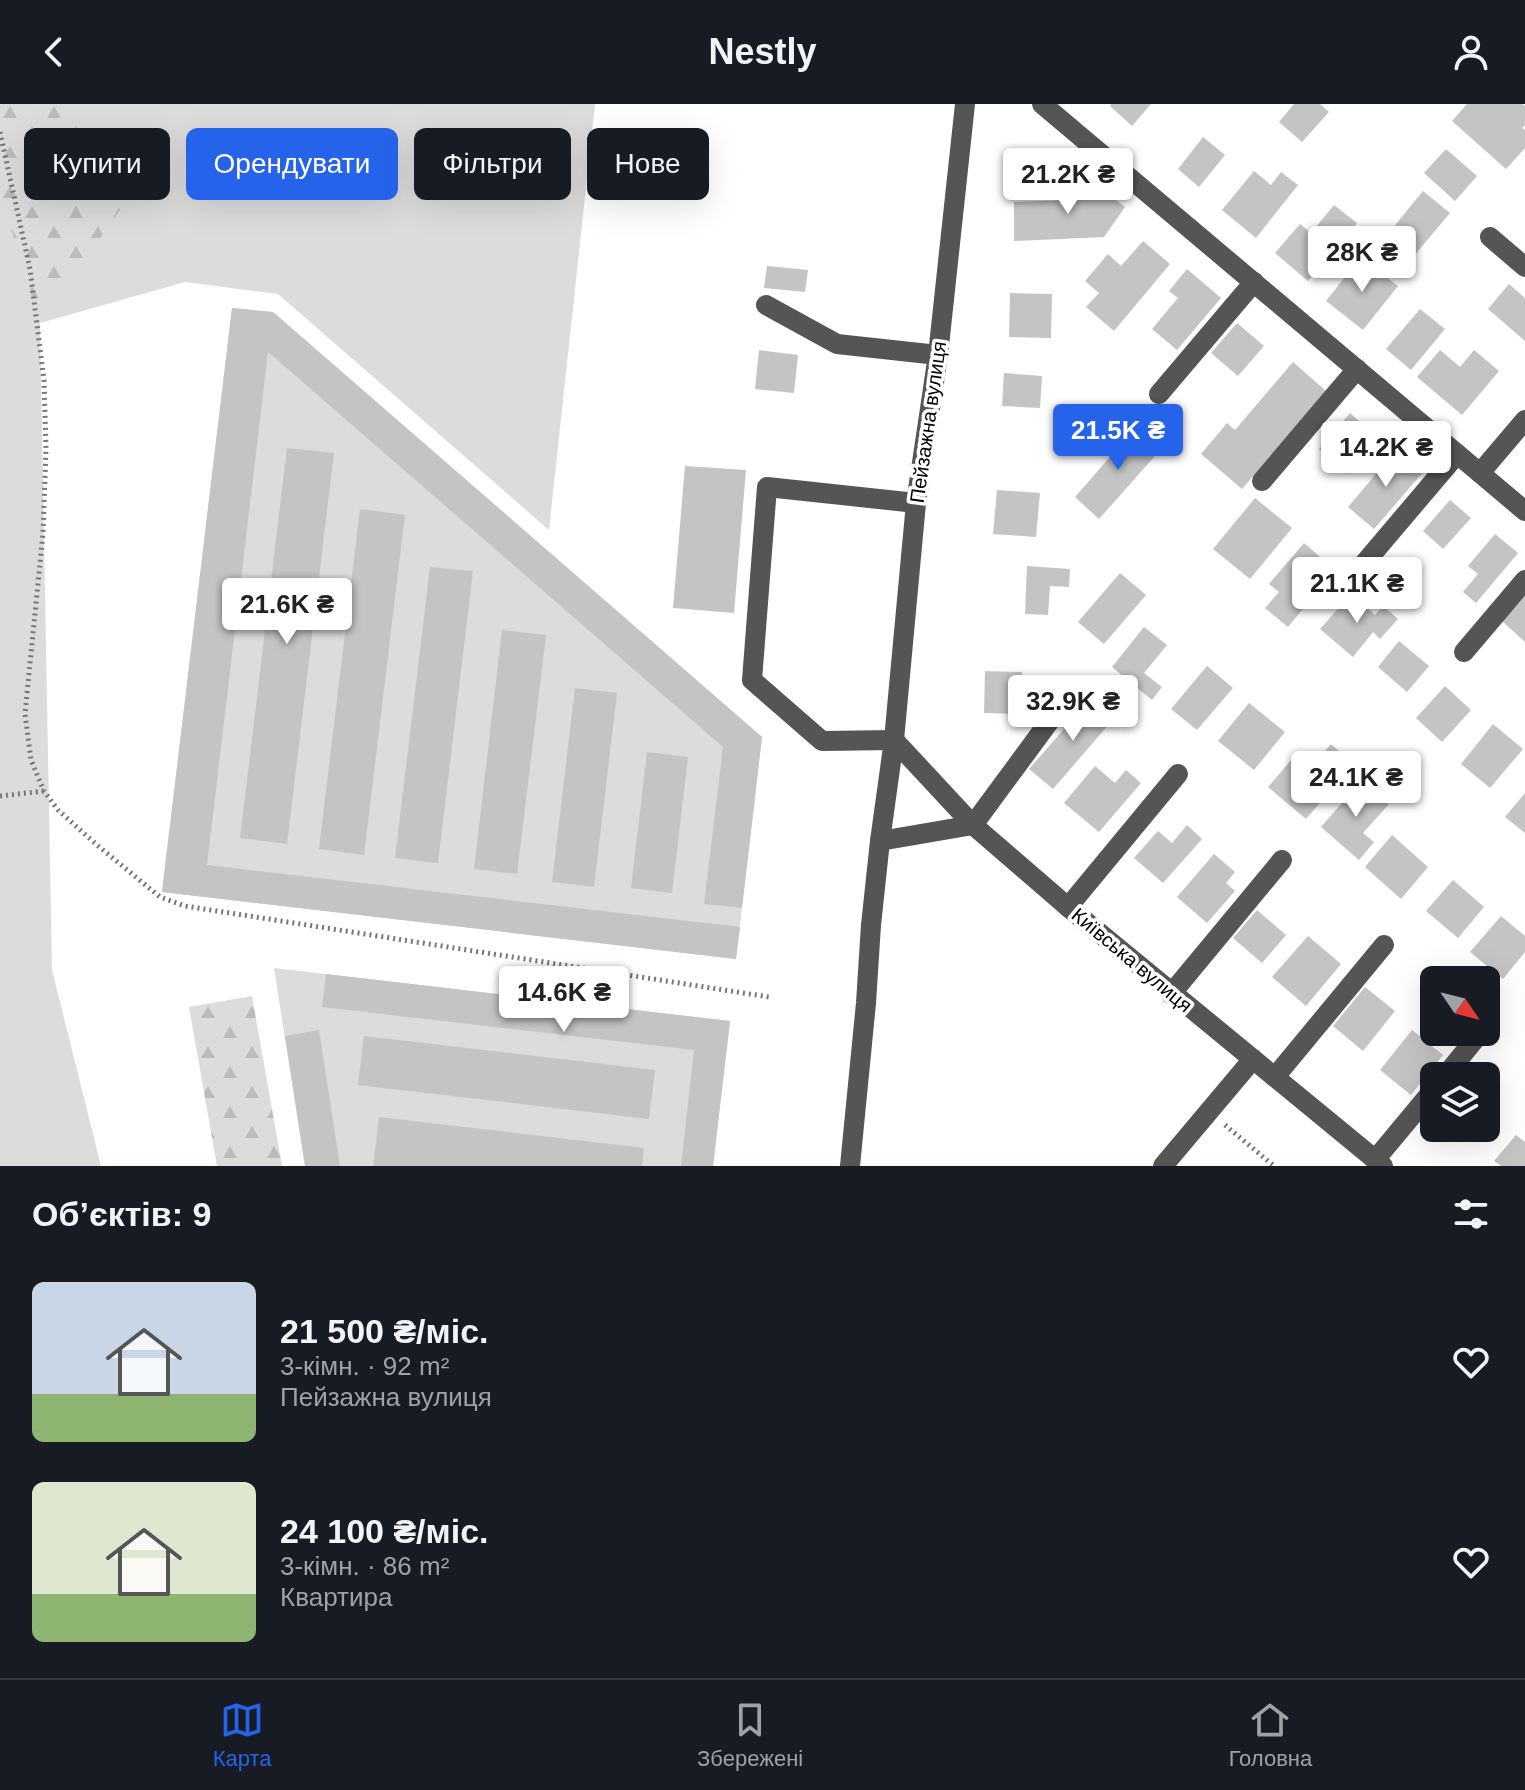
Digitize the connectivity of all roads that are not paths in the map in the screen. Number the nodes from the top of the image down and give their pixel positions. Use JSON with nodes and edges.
{"nodes":[{"id":1,"x":965,"y":104,"type":"edge"},
{"id":2,"x":1054,"y":108,"type":"edge"},
{"id":3,"x":1490,"y":237,"type":"dead end"},
{"id":4,"x":1525,"y":267,"type":"edge"},
{"id":5,"x":1254,"y":282,"type":"junction"},
{"id":6,"x":766,"y":305,"type":"dead end"},
{"id":7,"x":938,"y":355,"type":"junction"},
{"id":8,"x":1357,"y":369,"type":"junction"},
{"id":9,"x":1159,"y":394,"type":"dead end"},
{"id":10,"x":1525,"y":420,"type":"edge"},
{"id":11,"x":1457,"y":454,"type":"junction"},
{"id":12,"x":1480,"y":473,"type":"junction"},
{"id":13,"x":1262,"y":481,"type":"dead end"},
{"id":14,"x":916,"y":503,"type":"junction"},
{"id":15,"x":1525,"y":511,"type":"edge"},
{"id":16,"x":1362,"y":566,"type":"dead end"},
{"id":17,"x":1525,"y":580,"type":"edge"},
{"id":18,"x":1464,"y":652,"type":"dead end"},
{"id":19,"x":1074,"y":688,"type":"dead end"},
{"id":20,"x":894,"y":740,"type":"junction"},
{"id":21,"x":1178,"y":774,"type":"dead end"},
{"id":22,"x":973,"y":825,"type":"junction"},
{"id":23,"x":880,"y":841,"type":"junction"},
{"id":24,"x":1282,"y":860,"type":"dead end"},
{"id":25,"x":1068,"y":907,"type":"junction"},
{"id":26,"x":1384,"y":945,"type":"dead end"},
{"id":27,"x":1172,"y":993,"type":"junction"},
{"id":28,"x":1470,"y":1046,"type":"edge"},
{"id":29,"x":1253,"y":1059,"type":"junction"},
{"id":30,"x":1456,"y":1062,"type":"edge"},
{"id":31,"x":1275,"y":1077,"type":"junction"},
{"id":32,"x":1420,"y":1108,"type":"edge"},
{"id":33,"x":1379,"y":1163,"type":"edge"},
{"id":34,"x":850,"y":1166,"type":"edge"},
{"id":35,"x":1163,"y":1166,"type":"edge"}],
"edges":[{"from":1,"to":7,"type":"street","name":"Пейзажна вулиця"},
{"from":2,"to":5,"type":"street"},
{"from":3,"to":4,"type":"street"},
{"from":5,"to":8,"type":"street"},
{"from":5,"to":9,"type":"street"},
{"from":6,"to":7,"type":"street"},
{"from":7,"to":14,"type":"street","name":"Пейзажна вулиця"},
{"from":8,"to":11,"type":"street"},
{"from":8,"to":13,"type":"street"},
{"from":10,"to":12,"type":"street"},
{"from":11,"to":12,"type":"street"},
{"from":11,"to":16,"type":"street"},
{"from":12,"to":15,"type":"street"},
{"from":14,"to":20,"type":"street","name":"Пейзажна вулиця"},
{"from":14,"to":20,"type":"street"},
{"from":17,"to":18,"type":"street"},
{"from":19,"to":22,"type":"street"},
{"from":20,"to":22,"type":"street","name":"Київська вулиця"},
{"from":20,"to":23,"type":"street","name":"Пейзажна вулиця"},
{"from":21,"to":25,"type":"street"},
{"from":22,"to":23,"type":"street"},
{"from":22,"to":25,"type":"street","name":"Київська вулиця"},
{"from":23,"to":34,"type":"street","name":"Пейзажна вулиця"},
{"from":24,"to":27,"type":"street"},
{"from":25,"to":27,"type":"street","name":"Київська вулиця"},
{"from":26,"to":31,"type":"street"},
{"from":27,"to":29,"type":"street","name":"Київська вулиця"},
{"from":28,"to":30,"type":"street"},
{"from":29,"to":31,"type":"street","name":"Київська вулиця"},
{"from":29,"to":35,"type":"street"},
{"from":31,"to":33,"type":"street","name":"Київська вулиця"},
{"from":32,"to":33,"type":"street"}]}
